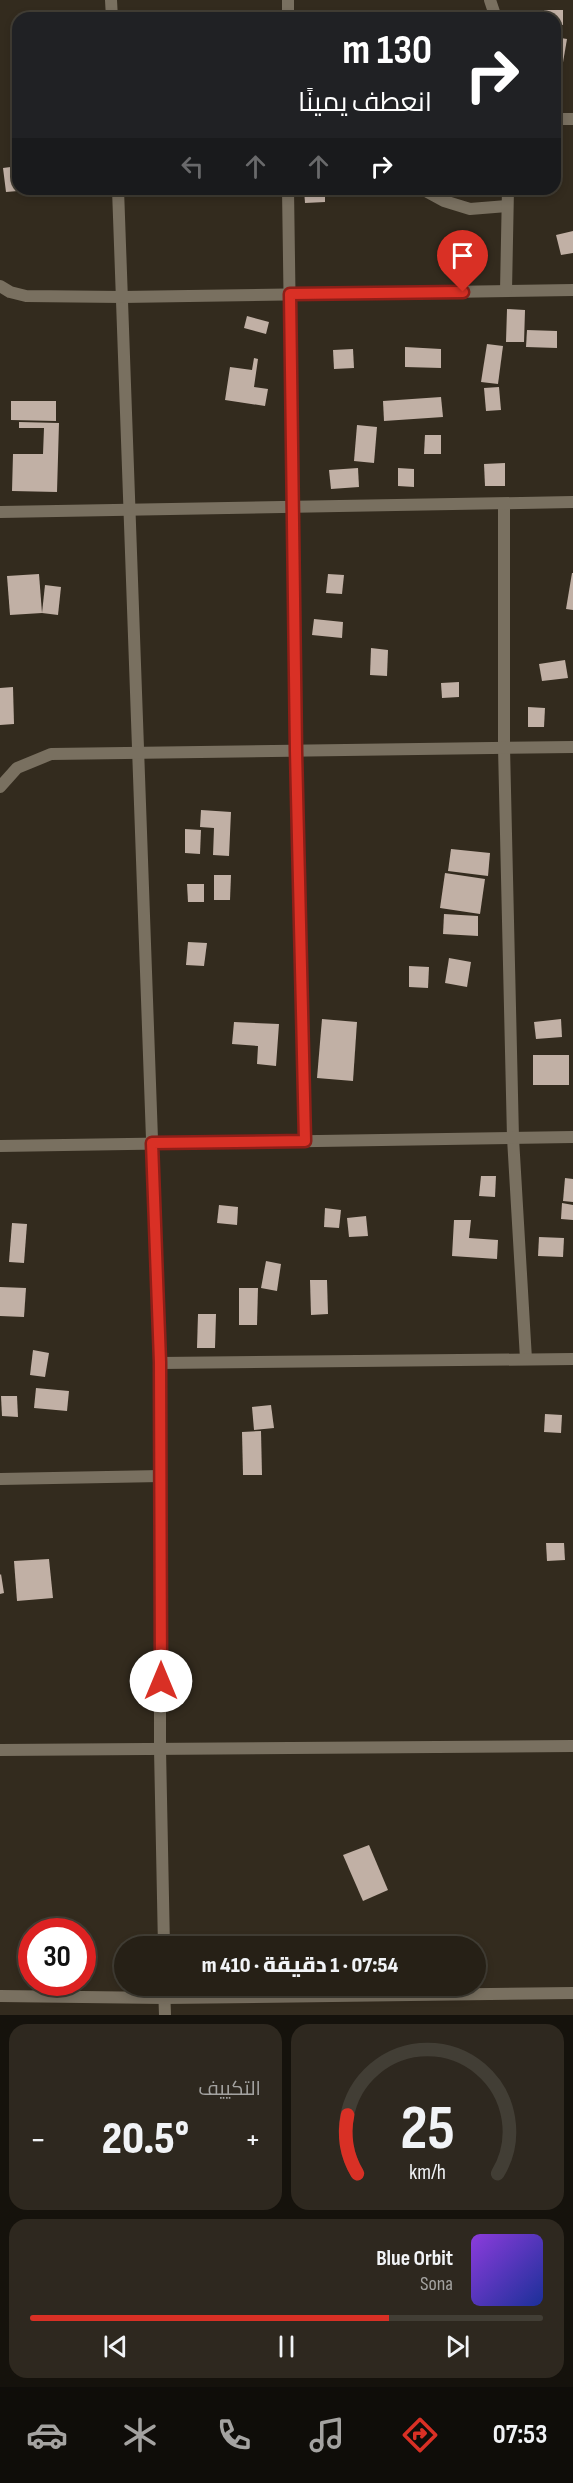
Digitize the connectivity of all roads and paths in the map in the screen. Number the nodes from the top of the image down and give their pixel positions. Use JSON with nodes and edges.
{"nodes":[{"id":1,"x":118,"y":195,"type":"edge"},
{"id":2,"x":288,"y":195,"type":"edge"},
{"id":3,"x":433,"y":195,"type":"edge"},
{"id":4,"x":508,"y":195,"type":"edge"},
{"id":5,"x":507,"y":206,"type":"junction"},
{"id":6,"x":0,"y":286,"type":"edge"},
{"id":7,"x":573,"y":290,"type":"edge"},
{"id":8,"x":506,"y":291,"type":"junction"},
{"id":9,"x":290,"y":294,"type":"junction"},
{"id":10,"x":122,"y":297,"type":"junction"},
{"id":11,"x":573,"y":502,"type":"edge"},
{"id":12,"x":504,"y":504,"type":"junction"},
{"id":13,"x":294,"y":506,"type":"junction"},
{"id":14,"x":130,"y":508,"type":"junction"},
{"id":15,"x":0,"y":512,"type":"edge"},
{"id":16,"x":504,"y":747,"type":"junction"},
{"id":17,"x":573,"y":747,"type":"edge"},
{"id":18,"x":296,"y":751,"type":"junction"},
{"id":19,"x":137,"y":754,"type":"junction"},
{"id":20,"x":0,"y":787,"type":"edge"},
{"id":21,"x":573,"y":1137,"type":"edge"},
{"id":22,"x":513,"y":1138,"type":"junction"},
{"id":23,"x":305,"y":1141,"type":"junction"},
{"id":24,"x":152,"y":1143,"type":"junction"},
{"id":25,"x":0,"y":1146,"type":"edge"},
{"id":26,"x":526,"y":1359,"type":"junction"},
{"id":27,"x":573,"y":1359,"type":"edge"},
{"id":28,"x":160,"y":1362,"type":"junction"},
{"id":29,"x":161,"y":1476,"type":"junction"},
{"id":30,"x":0,"y":1479,"type":"edge"},
{"id":31,"x":573,"y":1746,"type":"edge"},
{"id":32,"x":160,"y":1749,"type":"junction"},
{"id":33,"x":0,"y":1750,"type":"edge"},
{"id":34,"x":164,"y":1936,"type":"edge"},
{"id":35,"x":114,"y":1993,"type":"edge"},
{"id":36,"x":486,"y":1993,"type":"edge"},
{"id":37,"x":573,"y":1993,"type":"edge"},
{"id":38,"x":0,"y":1996,"type":"edge"},
{"id":39,"x":164,"y":1996,"type":"edge"},
{"id":40,"x":165,"y":2015,"type":"edge"}],
"edges":[{"from":1,"to":10,"type":"street"},
{"from":2,"to":9,"type":"street"},
{"from":3,"to":5,"type":"street"},
{"from":4,"to":5,"type":"street"},
{"from":5,"to":8,"type":"street"},
{"from":6,"to":10,"type":"street"},
{"from":7,"to":8,"type":"street"},
{"from":8,"to":9,"type":"street"},
{"from":9,"to":10,"type":"street"},
{"from":9,"to":13,"type":"street"},
{"from":10,"to":14,"type":"street"},
{"from":11,"to":12,"type":"street"},
{"from":12,"to":13,"type":"street"},
{"from":12,"to":16,"type":"street"},
{"from":13,"to":14,"type":"street"},
{"from":13,"to":18,"type":"street"},
{"from":14,"to":15,"type":"street"},
{"from":14,"to":19,"type":"street"},
{"from":16,"to":17,"type":"street"},
{"from":16,"to":18,"type":"street"},
{"from":16,"to":22,"type":"street"},
{"from":18,"to":19,"type":"street"},
{"from":18,"to":23,"type":"street"},
{"from":19,"to":20,"type":"street"},
{"from":19,"to":24,"type":"street"},
{"from":21,"to":22,"type":"street"},
{"from":22,"to":23,"type":"street"},
{"from":22,"to":26,"type":"street"},
{"from":23,"to":24,"type":"street"},
{"from":24,"to":25,"type":"street"},
{"from":24,"to":28,"type":"street"},
{"from":26,"to":27,"type":"street"},
{"from":26,"to":28,"type":"street"},
{"from":28,"to":29,"type":"street"},
{"from":29,"to":30,"type":"street"},
{"from":29,"to":32,"type":"street"},
{"from":31,"to":32,"type":"street"},
{"from":32,"to":33,"type":"street"},
{"from":32,"to":34,"type":"street"},
{"from":35,"to":38,"type":"street"},
{"from":36,"to":37,"type":"street"},
{"from":39,"to":40,"type":"street"}]}
